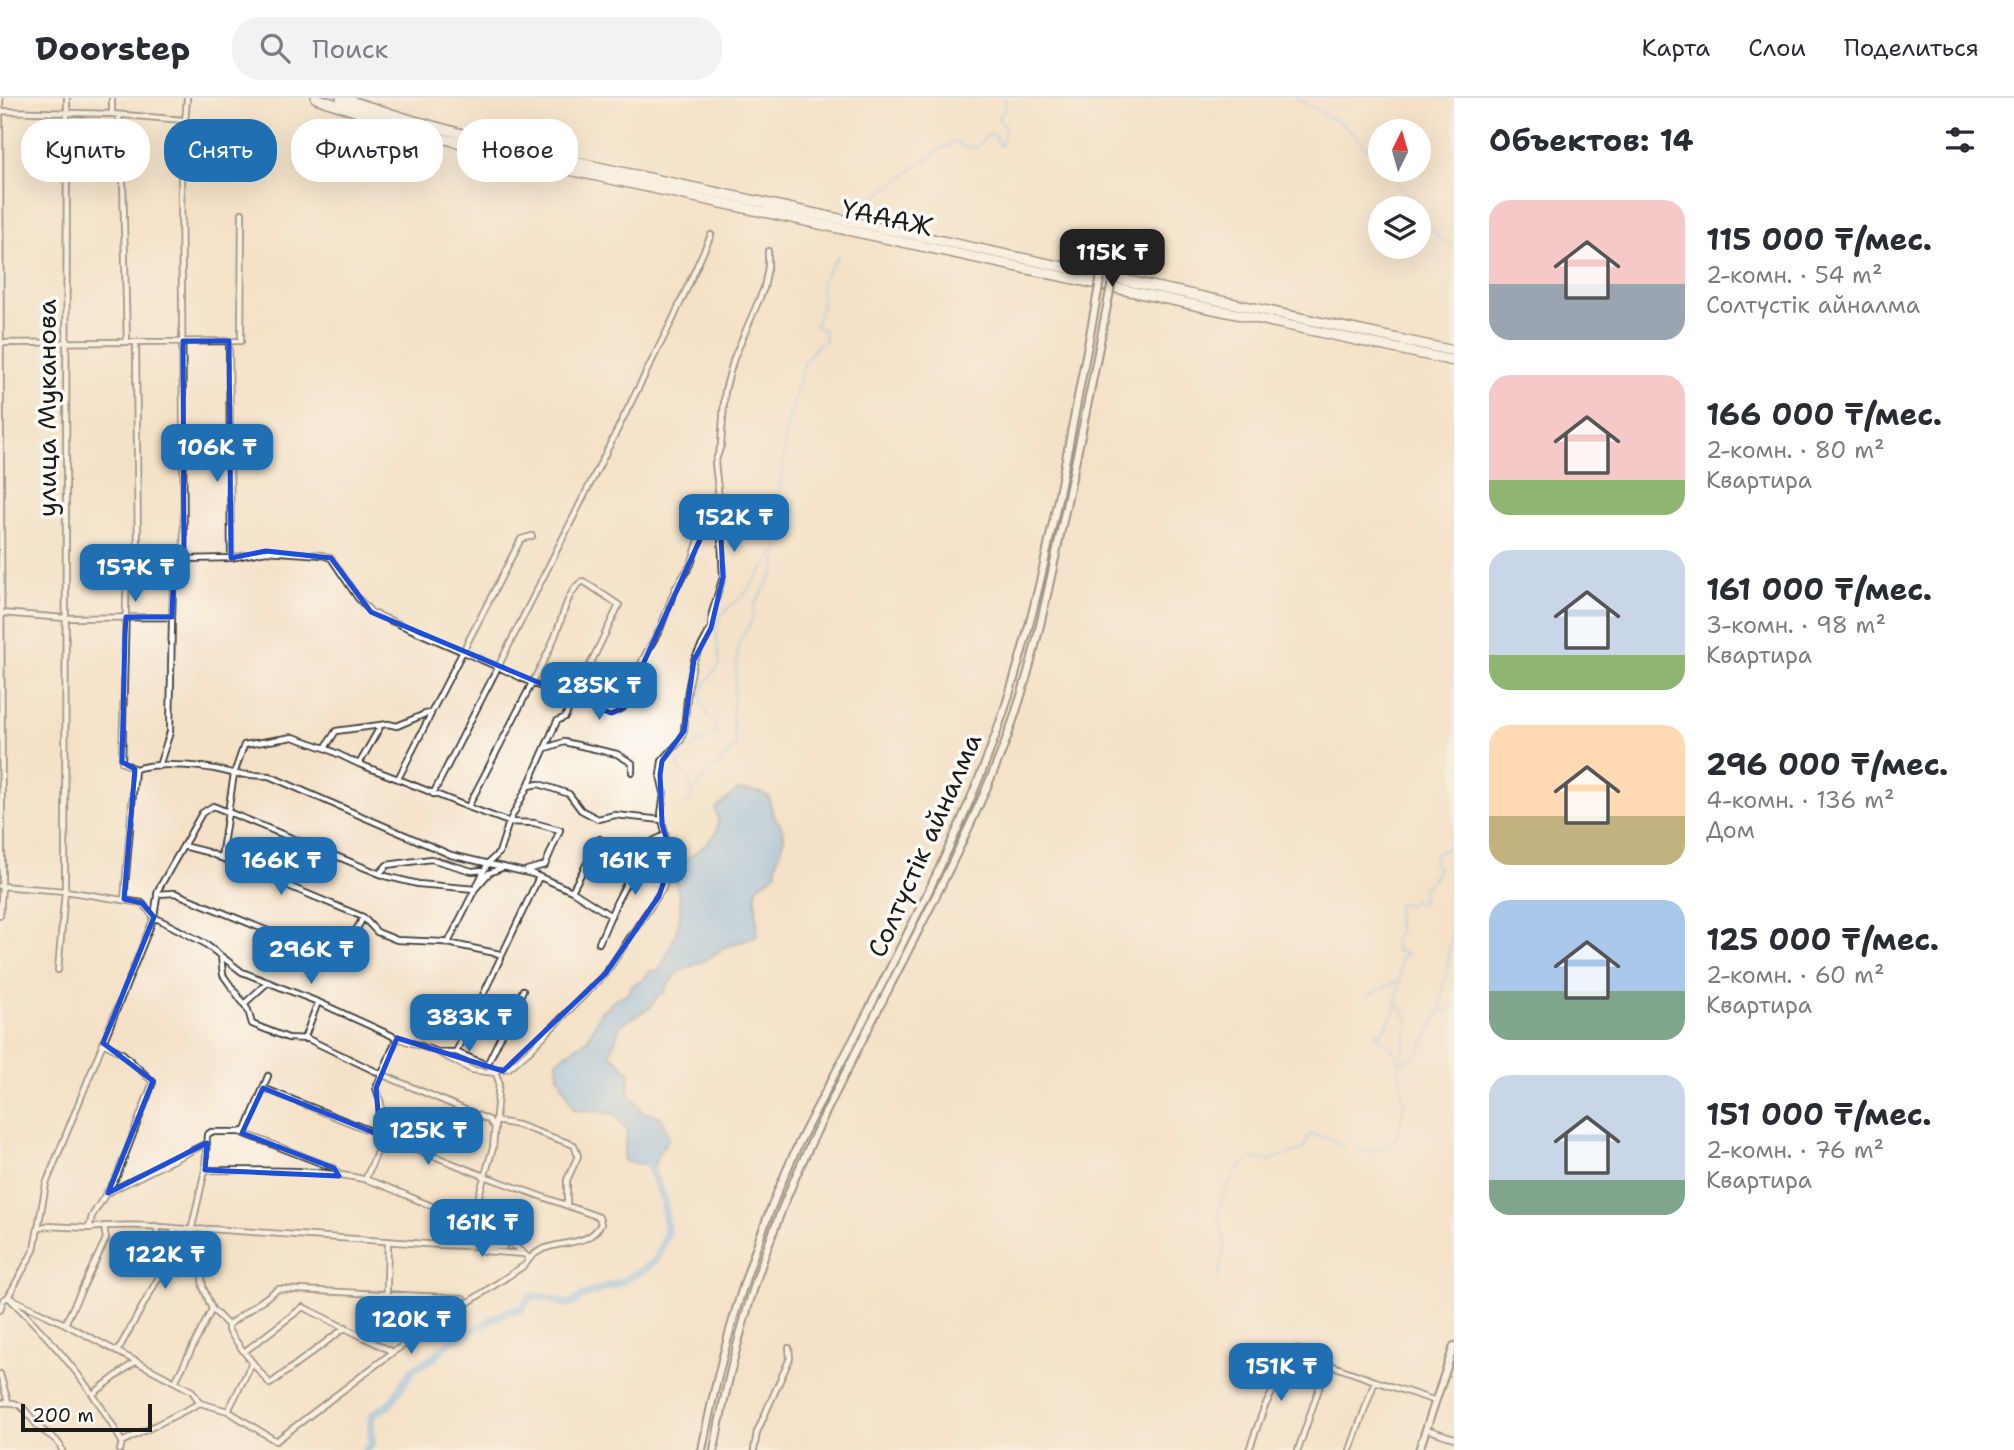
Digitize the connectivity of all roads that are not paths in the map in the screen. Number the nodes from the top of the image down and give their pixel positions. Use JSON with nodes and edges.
{"nodes":[{"id":1,"x":0,"y":98,"type":"edge"},
{"id":2,"x":67,"y":98,"type":"edge"},
{"id":3,"x":112,"y":98,"type":"edge"},
{"id":4,"x":187,"y":98,"type":"edge"},
{"id":5,"x":316,"y":98,"type":"edge"},
{"id":6,"x":341,"y":98,"type":"edge"},
{"id":7,"x":0,"y":111,"type":"edge"},
{"id":8,"x":67,"y":112,"type":"junction"},
{"id":9,"x":115,"y":114,"type":"junction"},
{"id":10,"x":172,"y":119,"type":"edge"},
{"id":11,"x":184,"y":119,"type":"edge"},
{"id":12,"x":181,"y":182,"type":"edge"},
{"id":13,"x":242,"y":213,"type":"dead end"},
{"id":14,"x":1110,"y":232,"type":"dead end"},
{"id":15,"x":710,"y":235,"type":"dead end"},
{"id":16,"x":1121,"y":235,"type":"dead end"},
{"id":17,"x":768,"y":251,"type":"dead end"},
{"id":18,"x":183,"y":341,"type":"junction"},
{"id":19,"x":229,"y":341,"type":"junction"},
{"id":20,"x":127,"y":342,"type":"junction"},
{"id":21,"x":136,"y":342,"type":"junction"},
{"id":22,"x":1,"y":344,"type":"edge"},
{"id":23,"x":65,"y":345,"type":"junction"},
{"id":24,"x":1454,"y":351,"type":"edge"},
{"id":25,"x":1086,"y":353,"type":"junction"},
{"id":26,"x":1097,"y":355,"type":"junction"},
{"id":27,"x":1454,"y":361,"type":"edge"},
{"id":28,"x":719,"y":498,"type":"junction"},
{"id":29,"x":532,"y":536,"type":"dead end"},
{"id":30,"x":231,"y":558,"type":"junction"},
{"id":31,"x":138,"y":559,"type":"junction"},
{"id":32,"x":174,"y":559,"type":"junction"},
{"id":33,"x":184,"y":559,"type":"junction"},
{"id":34,"x":1,"y":613,"type":"edge"},
{"id":35,"x":126,"y":617,"type":"junction"},
{"id":36,"x":172,"y":617,"type":"junction"},
{"id":37,"x":65,"y":618,"type":"junction"},
{"id":38,"x":463,"y":652,"type":"junction"},
{"id":39,"x":498,"y":667,"type":"junction"},
{"id":40,"x":532,"y":683,"type":"junction"},
{"id":41,"x":573,"y":700,"type":"junction"},
{"id":42,"x":431,"y":713,"type":"junction"},
{"id":43,"x":380,"y":727,"type":"junction"},
{"id":44,"x":325,"y":748,"type":"junction"},
{"id":45,"x":545,"y":748,"type":"junction"},
{"id":46,"x":359,"y":764,"type":"junction"},
{"id":47,"x":159,"y":766,"type":"junction"},
{"id":48,"x":135,"y":769,"type":"junction"},
{"id":49,"x":632,"y":772,"type":"dead end"},
{"id":50,"x":234,"y":774,"type":"junction"},
{"id":51,"x":398,"y":779,"type":"junction"},
{"id":52,"x":528,"y":786,"type":"junction"},
{"id":53,"x":433,"y":794,"type":"junction"},
{"id":54,"x":468,"y":807,"type":"junction"},
{"id":55,"x":228,"y":812,"type":"junction"},
{"id":56,"x":662,"y":820,"type":"junction"},
{"id":57,"x":509,"y":822,"type":"junction"},
{"id":58,"x":666,"y":837,"type":"junction"},
{"id":59,"x":600,"y":839,"type":"dead end"},
{"id":60,"x":183,"y":846,"type":"junction"},
{"id":61,"x":221,"y":858,"type":"junction"},
{"id":62,"x":488,"y":863,"type":"junction"},
{"id":63,"x":505,"y":867,"type":"junction"},
{"id":64,"x":485,"y":869,"type":"junction"},
{"id":65,"x":519,"y":870,"type":"junction"},
{"id":66,"x":380,"y":874,"type":"junction"},
{"id":67,"x":539,"y":877,"type":"junction"},
{"id":68,"x":1,"y":886,"type":"edge"},
{"id":69,"x":475,"y":889,"type":"junction"},
{"id":70,"x":65,"y":891,"type":"junction"},
{"id":71,"x":572,"y":891,"type":"junction"},
{"id":72,"x":157,"y":894,"type":"junction"},
{"id":73,"x":124,"y":899,"type":"junction"},
{"id":74,"x":0,"y":915,"type":"edge"},
{"id":75,"x":611,"y":916,"type":"junction"},
{"id":76,"x":154,"y":917,"type":"junction"},
{"id":77,"x":363,"y":917,"type":"junction"},
{"id":78,"x":448,"y":943,"type":"junction"},
{"id":79,"x":599,"y":943,"type":"dead end"},
{"id":80,"x":500,"y":954,"type":"junction"},
{"id":81,"x":220,"y":956,"type":"junction"},
{"id":82,"x":336,"y":958,"type":"junction"},
{"id":83,"x":349,"y":964,"type":"dead end"},
{"id":84,"x":58,"y":970,"type":"dead end"},
{"id":85,"x":268,"y":982,"type":"junction"},
{"id":86,"x":523,"y":990,"type":"dead end"},
{"id":87,"x":318,"y":1002,"type":"junction"},
{"id":88,"x":244,"y":1004,"type":"junction"},
{"id":89,"x":397,"y":1038,"type":"junction"},
{"id":90,"x":304,"y":1039,"type":"junction"},
{"id":91,"x":103,"y":1043,"type":"junction"},
{"id":92,"x":438,"y":1052,"type":"junction"},
{"id":93,"x":456,"y":1052,"type":"junction"},
{"id":94,"x":488,"y":1065,"type":"junction"},
{"id":95,"x":381,"y":1074,"type":"junction"},
{"id":96,"x":496,"y":1074,"type":"junction"},
{"id":97,"x":268,"y":1076,"type":"dead end"},
{"id":98,"x":263,"y":1088,"type":"junction"},
{"id":99,"x":496,"y":1121,"type":"junction"},
{"id":100,"x":495,"y":1128,"type":"junction"},
{"id":101,"x":240,"y":1132,"type":"junction"},
{"id":102,"x":382,"y":1135,"type":"junction"},
{"id":103,"x":207,"y":1143,"type":"junction"},
{"id":104,"x":205,"y":1170,"type":"junction"},
{"id":105,"x":340,"y":1176,"type":"junction"},
{"id":106,"x":484,"y":1176,"type":"junction"},
{"id":107,"x":365,"y":1180,"type":"junction"},
{"id":108,"x":108,"y":1193,"type":"junction"},
{"id":109,"x":568,"y":1205,"type":"junction"},
{"id":110,"x":448,"y":1211,"type":"junction"},
{"id":111,"x":477,"y":1215,"type":"junction"},
{"id":112,"x":104,"y":1226,"type":"junction"},
{"id":113,"x":155,"y":1226,"type":"junction"},
{"id":114,"x":89,"y":1228,"type":"junction"},
{"id":115,"x":174,"y":1228,"type":"junction"},
{"id":116,"x":38,"y":1229,"type":"junction"},
{"id":117,"x":191,"y":1231,"type":"junction"},
{"id":118,"x":505,"y":1238,"type":"junction"},
{"id":119,"x":388,"y":1241,"type":"junction"},
{"id":120,"x":441,"y":1243,"type":"junction"},
{"id":121,"x":491,"y":1245,"type":"junction"},
{"id":122,"x":167,"y":1250,"type":"junction"},
{"id":123,"x":527,"y":1256,"type":"junction"},
{"id":124,"x":387,"y":1293,"type":"junction"},
{"id":125,"x":8,"y":1297,"type":"junction"},
{"id":126,"x":465,"y":1303,"type":"junction"},
{"id":127,"x":212,"y":1309,"type":"junction"},
{"id":128,"x":0,"y":1310,"type":"edge"},
{"id":129,"x":46,"y":1315,"type":"junction"},
{"id":130,"x":386,"y":1321,"type":"dead end"},
{"id":131,"x":35,"y":1323,"type":"junction"},
{"id":132,"x":65,"y":1324,"type":"junction"},
{"id":133,"x":228,"y":1325,"type":"junction"},
{"id":134,"x":346,"y":1328,"type":"junction"},
{"id":135,"x":1454,"y":1346,"type":"edge"},
{"id":136,"x":789,"y":1349,"type":"dead end"},
{"id":137,"x":117,"y":1352,"type":"junction"},
{"id":138,"x":244,"y":1352,"type":"junction"},
{"id":139,"x":393,"y":1352,"type":"junction"},
{"id":140,"x":136,"y":1361,"type":"junction"},
{"id":141,"x":252,"y":1363,"type":"junction"},
{"id":142,"x":1333,"y":1366,"type":"junction"},
{"id":143,"x":0,"y":1374,"type":"edge"},
{"id":144,"x":1375,"y":1381,"type":"junction"},
{"id":145,"x":175,"y":1382,"type":"junction"},
{"id":146,"x":93,"y":1395,"type":"junction"},
{"id":147,"x":1436,"y":1401,"type":"junction"},
{"id":148,"x":8,"y":1402,"type":"junction"},
{"id":149,"x":0,"y":1403,"type":"edge"},
{"id":150,"x":200,"y":1404,"type":"junction"},
{"id":151,"x":228,"y":1411,"type":"junction"},
{"id":152,"x":1426,"y":1429,"type":"junction"},
{"id":153,"x":1454,"y":1438,"type":"edge"},
{"id":154,"x":122,"y":1442,"type":"junction"},
{"id":155,"x":62,"y":1450,"type":"edge"},
{"id":156,"x":120,"y":1450,"type":"edge"},
{"id":157,"x":702,"y":1450,"type":"edge"},
{"id":158,"x":714,"y":1450,"type":"edge"},
{"id":159,"x":754,"y":1450,"type":"edge"},
{"id":160,"x":1249,"y":1450,"type":"edge"},
{"id":161,"x":1298,"y":1450,"type":"edge"},
{"id":162,"x":1350,"y":1450,"type":"edge"},
{"id":163,"x":1419,"y":1450,"type":"edge"}],
"edges":[{"from":1,"to":7,"type":"street"},
{"from":2,"to":8,"type":"street","name":"улица Муканова"},
{"from":3,"to":9,"type":"street"},
{"from":4,"to":11,"type":"street"},
{"from":5,"to":27,"type":"highway","name":"ҮАААЖ"},
{"from":6,"to":24,"type":"highway","name":"ҮАААЖ"},
{"from":7,"to":8,"type":"street"},
{"from":7,"to":22,"type":"street"},
{"from":8,"to":9,"type":"street"},
{"from":8,"to":23,"type":"street","name":"улица Муканова"},
{"from":9,"to":10,"type":"street"},
{"from":9,"to":20,"type":"street"},
{"from":12,"to":18,"type":"street"},
{"from":13,"to":19,"type":"street"},
{"from":14,"to":25,"type":"street","name":"Солтүстік айналма","bridge":true},
{"from":15,"to":39,"type":"street"},
{"from":16,"to":26,"type":"street","name":"Солтүстік айналма","bridge":true},
{"from":17,"to":28,"type":"street"},
{"from":18,"to":19,"type":"street"},
{"from":18,"to":21,"type":"street"},
{"from":18,"to":33,"type":"street"},
{"from":19,"to":30,"type":"street"},
{"from":20,"to":21,"type":"street"},
{"from":20,"to":23,"type":"street"},
{"from":21,"to":31,"type":"street"},
{"from":22,"to":23,"type":"street"},
{"from":22,"to":34,"type":"street"},
{"from":23,"to":37,"type":"street","name":"улица Муканова"},
{"from":25,"to":26,"type":"street"},
{"from":25,"to":157,"type":"street","name":"Солтүстік айналма"},
{"from":26,"to":158,"type":"street","name":"Солтүстік айналма"},
{"from":28,"to":41,"type":"street"},
{"from":28,"to":56,"type":"street"},
{"from":29,"to":38,"type":"street"},
{"from":30,"to":33,"type":"street"},
{"from":30,"to":38,"type":"street"},
{"from":31,"to":32,"type":"street"},
{"from":31,"to":35,"type":"street"},
{"from":32,"to":33,"type":"street"},
{"from":32,"to":36,"type":"street"},
{"from":34,"to":37,"type":"street"},
{"from":34,"to":68,"type":"street"},
{"from":35,"to":36,"type":"street"},
{"from":35,"to":37,"type":"street"},
{"from":35,"to":48,"type":"street"},
{"from":36,"to":47,"type":"street"},
{"from":37,"to":70,"type":"street","name":"улица Муканова"},
{"from":38,"to":39,"type":"street"},
{"from":38,"to":42,"type":"street"},
{"from":39,"to":40,"type":"street"},
{"from":39,"to":53,"type":"street"},
{"from":40,"to":41,"type":"street"},
{"from":40,"to":41,"type":"street"},
{"from":40,"to":54,"type":"street"},
{"from":41,"to":45,"type":"street"},
{"from":42,"to":43,"type":"street"},
{"from":42,"to":51,"type":"street"},
{"from":43,"to":44,"type":"street"},
{"from":43,"to":46,"type":"street"},
{"from":44,"to":46,"type":"street"},
{"from":44,"to":50,"type":"street"},
{"from":45,"to":49,"type":"street"},
{"from":45,"to":52,"type":"street"},
{"from":46,"to":51,"type":"street"},
{"from":47,"to":48,"type":"street"},
{"from":47,"to":50,"type":"street"},
{"from":48,"to":73,"type":"street"},
{"from":50,"to":55,"type":"street"},
{"from":50,"to":62,"type":"street"},
{"from":51,"to":53,"type":"street"},
{"from":52,"to":56,"type":"street"},
{"from":52,"to":57,"type":"street"},
{"from":53,"to":54,"type":"street"},
{"from":54,"to":57,"type":"street"},
{"from":55,"to":60,"type":"street"},
{"from":55,"to":61,"type":"street"},
{"from":55,"to":66,"type":"street"},
{"from":56,"to":58,"type":"street"},
{"from":57,"to":62,"type":"street"},
{"from":57,"to":65,"type":"street"},
{"from":58,"to":75,"type":"street"},
{"from":58,"to":94,"type":"street"},
{"from":59,"to":71,"type":"street"},
{"from":60,"to":61,"type":"street"},
{"from":60,"to":72,"type":"street"},
{"from":61,"to":77,"type":"street"},
{"from":62,"to":63,"type":"street"},
{"from":62,"to":64,"type":"street"},
{"from":63,"to":65,"type":"street"},
{"from":63,"to":69,"type":"street"},
{"from":64,"to":66,"type":"street"},
{"from":64,"to":69,"type":"street"},
{"from":65,"to":67,"type":"street"},
{"from":66,"to":69,"type":"street"},
{"from":67,"to":71,"type":"street"},
{"from":67,"to":80,"type":"street"},
{"from":68,"to":70,"type":"street"},
{"from":68,"to":74,"type":"street"},
{"from":69,"to":78,"type":"street"},
{"from":70,"to":73,"type":"street"},
{"from":70,"to":84,"type":"street","name":"улица Муканова"},
{"from":71,"to":75,"type":"street"},
{"from":72,"to":76,"type":"street"},
{"from":72,"to":82,"type":"street"},
{"from":73,"to":76,"type":"street"},
{"from":75,"to":79,"type":"street"},
{"from":76,"to":81,"type":"street"},
{"from":76,"to":91,"type":"street"},
{"from":77,"to":78,"type":"street"},
{"from":77,"to":82,"type":"street"},
{"from":78,"to":80,"type":"street"},
{"from":80,"to":93,"type":"street"},
{"from":81,"to":85,"type":"street"},
{"from":81,"to":88,"type":"street"},
{"from":82,"to":83,"type":"street"},
{"from":85,"to":87,"type":"street"},
{"from":85,"to":88,"type":"street"},
{"from":86,"to":94,"type":"street"},
{"from":87,"to":89,"type":"street"},
{"from":87,"to":90,"type":"street"},
{"from":88,"to":90,"type":"street"},
{"from":89,"to":92,"type":"street"},
{"from":89,"to":95,"type":"street"},
{"from":90,"to":95,"type":"street"},
{"from":91,"to":108,"type":"street"},
{"from":91,"to":116,"type":"street"},
{"from":92,"to":93,"type":"street"},
{"from":92,"to":96,"type":"street"},
{"from":93,"to":94,"type":"street"},
{"from":94,"to":96,"type":"street"},
{"from":95,"to":100,"type":"street"},
{"from":95,"to":102,"type":"street"},
{"from":96,"to":99,"type":"street"},
{"from":97,"to":98,"type":"street"},
{"from":98,"to":101,"type":"street"},
{"from":98,"to":102,"type":"street"},
{"from":99,"to":100,"type":"street"},
{"from":99,"to":109,"type":"street"},
{"from":100,"to":106,"type":"street"},
{"from":101,"to":103,"type":"street"},
{"from":101,"to":105,"type":"street"},
{"from":102,"to":106,"type":"street"},
{"from":102,"to":107,"type":"street"},
{"from":103,"to":104,"type":"street"},
{"from":103,"to":108,"type":"street"},
{"from":104,"to":105,"type":"street"},
{"from":104,"to":117,"type":"street"},
{"from":105,"to":107,"type":"street"},
{"from":106,"to":109,"type":"street"},
{"from":106,"to":111,"type":"street"},
{"from":107,"to":110,"type":"street"},
{"from":108,"to":114,"type":"street"},
{"from":109,"to":123,"type":"street"},
{"from":110,"to":111,"type":"street"},
{"from":110,"to":120,"type":"street"},
{"from":111,"to":118,"type":"street"},
{"from":112,"to":113,"type":"street"},
{"from":112,"to":114,"type":"street"},
{"from":112,"to":132,"type":"street"},
{"from":113,"to":115,"type":"street"},
{"from":113,"to":122,"type":"street"},
{"from":114,"to":116,"type":"street"},
{"from":115,"to":117,"type":"street"},
{"from":115,"to":122,"type":"street"},
{"from":116,"to":125,"type":"street"},
{"from":117,"to":119,"type":"street"},
{"from":117,"to":127,"type":"street"},
{"from":118,"to":121,"type":"street"},
{"from":118,"to":123,"type":"street"},
{"from":119,"to":120,"type":"street"},
{"from":119,"to":124,"type":"street"},
{"from":120,"to":121,"type":"street"},
{"from":121,"to":123,"type":"street"},
{"from":122,"to":137,"type":"street"},
{"from":123,"to":126,"type":"street"},
{"from":124,"to":126,"type":"street"},
{"from":124,"to":130,"type":"street"},
{"from":124,"to":133,"type":"street"},
{"from":125,"to":128,"type":"street"},
{"from":125,"to":129,"type":"street"},
{"from":125,"to":131,"type":"street"},
{"from":126,"to":139,"type":"street"},
{"from":127,"to":133,"type":"street"},
{"from":127,"to":145,"type":"street"},
{"from":129,"to":131,"type":"street"},
{"from":129,"to":132,"type":"street"},
{"from":131,"to":146,"type":"street"},
{"from":132,"to":137,"type":"street"},
{"from":133,"to":138,"type":"street"},
{"from":134,"to":138,"type":"street"},
{"from":134,"to":139,"type":"street"},
{"from":134,"to":141,"type":"street"},
{"from":135,"to":147,"type":"street"},
{"from":136,"to":159,"type":"street"},
{"from":137,"to":140,"type":"street"},
{"from":138,"to":141,"type":"street"},
{"from":139,"to":151,"type":"street"},
{"from":140,"to":145,"type":"street"},
{"from":140,"to":146,"type":"street"},
{"from":141,"to":151,"type":"street"},
{"from":142,"to":144,"type":"street"},
{"from":142,"to":160,"type":"street"},
{"from":142,"to":161,"type":"street"},
{"from":143,"to":148,"type":"street"},
{"from":144,"to":147,"type":"street"},
{"from":144,"to":162,"type":"street"},
{"from":145,"to":150,"type":"street"},
{"from":146,"to":154,"type":"street"},
{"from":147,"to":152,"type":"street"},
{"from":148,"to":149,"type":"street"},
{"from":148,"to":155,"type":"street"},
{"from":150,"to":151,"type":"street"},
{"from":150,"to":154,"type":"street"},
{"from":152,"to":153,"type":"street"},
{"from":152,"to":163,"type":"street"},
{"from":154,"to":156,"type":"street"}]}
